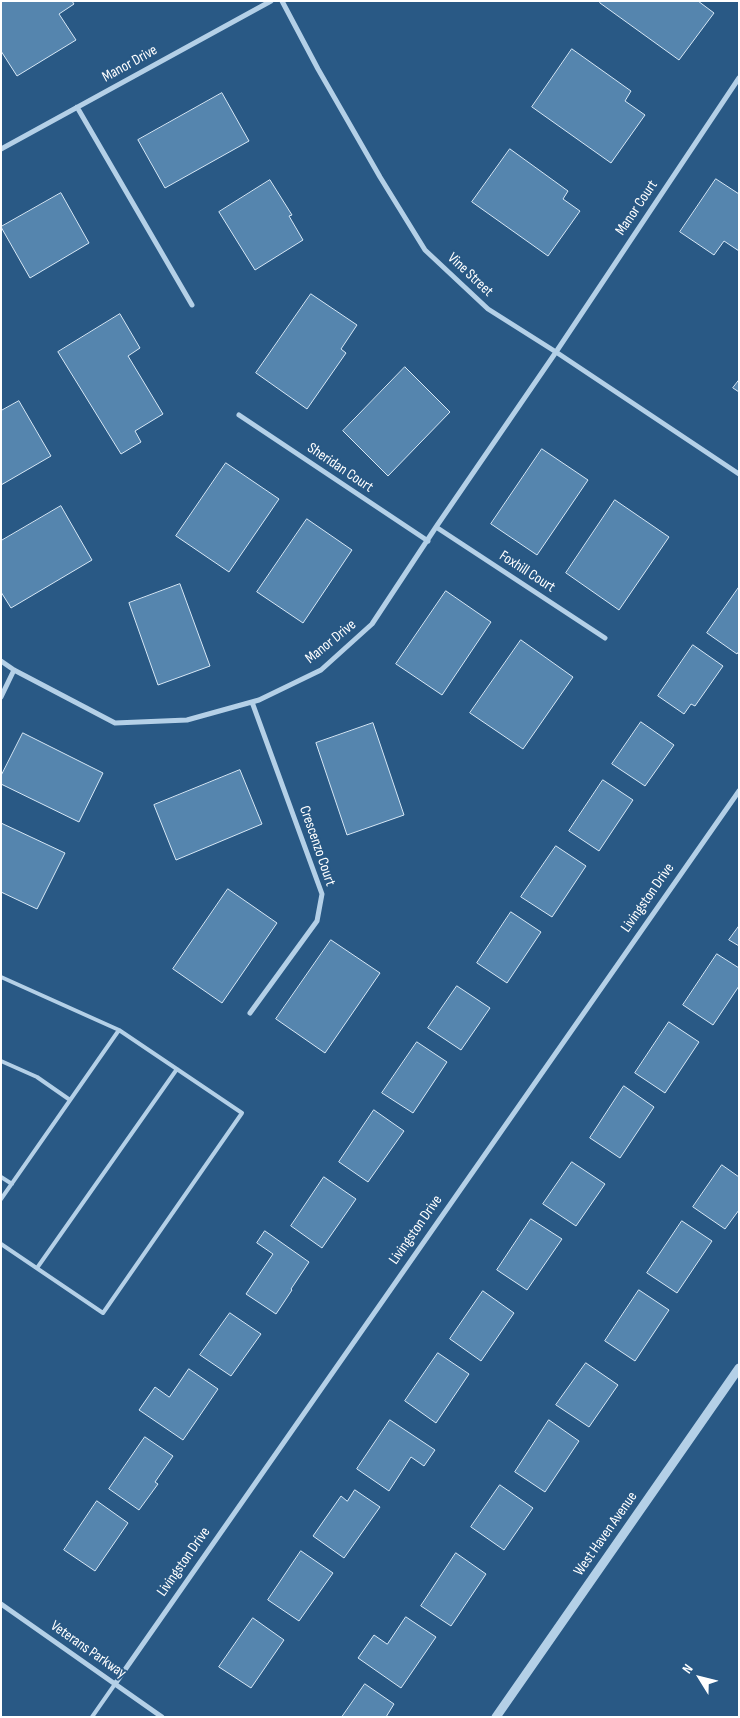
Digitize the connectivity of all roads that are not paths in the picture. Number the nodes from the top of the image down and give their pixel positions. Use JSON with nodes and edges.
{"nodes":[{"id":1,"x":271,"y":1,"type":"edge"},
{"id":2,"x":282,"y":1,"type":"edge"},
{"id":3,"x":739,"y":78,"type":"edge"},
{"id":4,"x":77,"y":107,"type":"junction"},
{"id":5,"x":1,"y":149,"type":"edge"},
{"id":6,"x":192,"y":305,"type":"dead end"},
{"id":7,"x":556,"y":352,"type":"junction"},
{"id":8,"x":239,"y":415,"type":"dead end"},
{"id":9,"x":739,"y":474,"type":"edge"},
{"id":10,"x":436,"y":527,"type":"junction"},
{"id":11,"x":428,"y":541,"type":"junction"},
{"id":12,"x":605,"y":638,"type":"dead end"},
{"id":13,"x":1,"y":661,"type":"edge"},
{"id":14,"x":14,"y":670,"type":"junction"},
{"id":15,"x":1,"y":697,"type":"edge"},
{"id":16,"x":252,"y":702,"type":"junction"},
{"id":17,"x":739,"y":791,"type":"edge"},
{"id":18,"x":1,"y":978,"type":"edge"},
{"id":19,"x":250,"y":1013,"type":"dead end"},
{"id":20,"x":119,"y":1030,"type":"junction"},
{"id":21,"x":1,"y":1061,"type":"edge"},
{"id":22,"x":177,"y":1069,"type":"junction"},
{"id":23,"x":70,"y":1100,"type":"junction"},
{"id":24,"x":1,"y":1177,"type":"edge"},
{"id":25,"x":12,"y":1184,"type":"junction"},
{"id":26,"x":1,"y":1199,"type":"edge"},
{"id":27,"x":1,"y":1244,"type":"edge"},
{"id":28,"x":37,"y":1268,"type":"junction"},
{"id":29,"x":739,"y":1368,"type":"edge"},
{"id":30,"x":1,"y":1604,"type":"edge"},
{"id":31,"x":114,"y":1684,"type":"junction"},
{"id":32,"x":92,"y":1717,"type":"edge"},
{"id":33,"x":162,"y":1717,"type":"edge"},
{"id":34,"x":496,"y":1717,"type":"edge"}],
"edges":[{"from":1,"to":4,"type":"street","name":"Manor Drive"},
{"from":2,"to":7,"type":"street","name":"Vine Street"},
{"from":3,"to":7,"type":"street","name":"Manor Court"},
{"from":4,"to":5,"type":"street","name":"Manor Drive"},
{"from":4,"to":6,"type":"street"},
{"from":7,"to":9,"type":"street","name":"Vine Street"},
{"from":7,"to":10,"type":"street","name":"Manor Drive"},
{"from":8,"to":11,"type":"street","name":"Sheridan Court"},
{"from":10,"to":11,"type":"street","name":"Manor Drive"},
{"from":10,"to":12,"type":"street","name":"Foxhill Court"},
{"from":11,"to":16,"type":"street","name":"Manor Drive"},
{"from":13,"to":14,"type":"street","name":"Manor Drive"},
{"from":14,"to":15,"type":"street"},
{"from":14,"to":16,"type":"street","name":"Manor Drive"},
{"from":16,"to":19,"type":"street","name":"Crescenzo Court"},
{"from":17,"to":31,"type":"street","name":"Livingston Drive"},
{"from":18,"to":20,"type":"lane"},
{"from":20,"to":22,"type":"lane"},
{"from":20,"to":23,"type":"lane"},
{"from":21,"to":23,"type":"lane"},
{"from":22,"to":28,"type":"lane"},
{"from":22,"to":28,"type":"lane"},
{"from":23,"to":25,"type":"lane"},
{"from":24,"to":25,"type":"lane"},
{"from":25,"to":26,"type":"lane"},
{"from":27,"to":28,"type":"lane"},
{"from":29,"to":34,"type":"street","name":"West Haven Avenue"},
{"from":30,"to":31,"type":"street","name":"Veterans Parkway"},
{"from":31,"to":32,"type":"lane"},
{"from":31,"to":33,"type":"street","name":"Veterans Parkway"}]}
